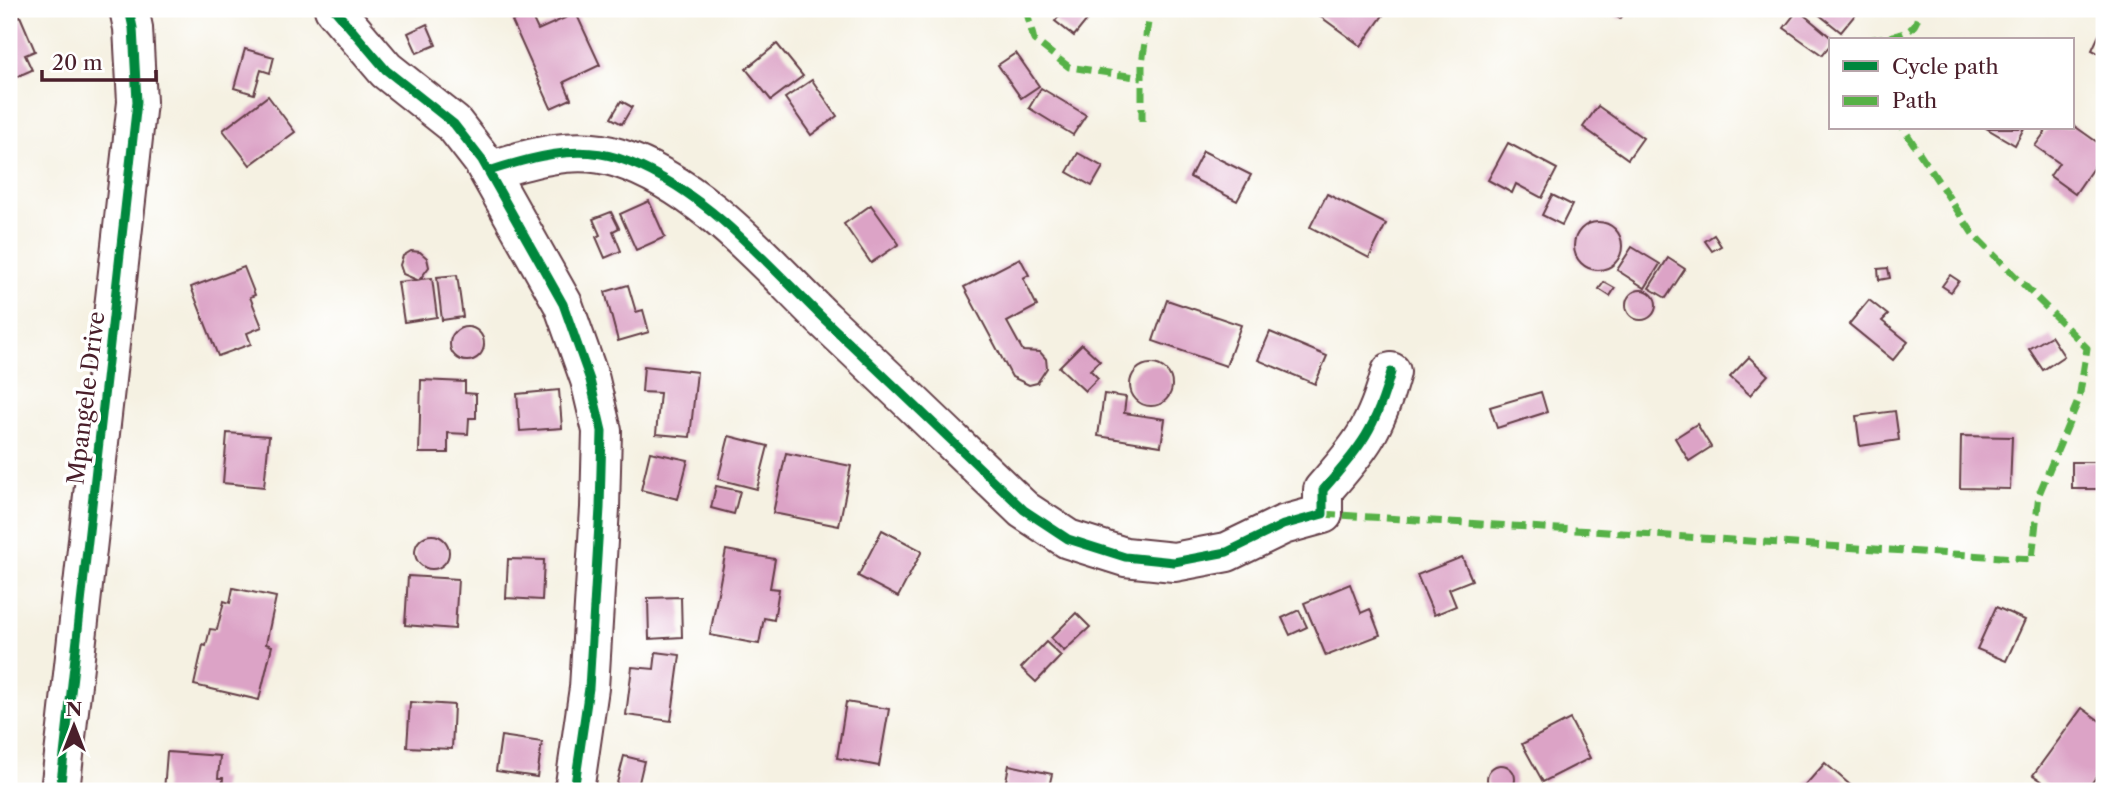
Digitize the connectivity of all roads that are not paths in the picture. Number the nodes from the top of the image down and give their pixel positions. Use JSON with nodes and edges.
{"nodes":[{"id":1,"x":129,"y":9,"type":"edge"},
{"id":2,"x":334,"y":9,"type":"edge"},
{"id":3,"x":489,"y":171,"type":"junction"},
{"id":4,"x":1391,"y":372,"type":"dead end"},
{"id":5,"x":60,"y":791,"type":"edge"},
{"id":6,"x":574,"y":791,"type":"edge"}],
"edges":[{"from":1,"to":5,"type":"street","name":"Mpangele Drive"},
{"from":2,"to":3,"type":"street"},
{"from":3,"to":4,"type":"street"},
{"from":3,"to":6,"type":"street"}]}
